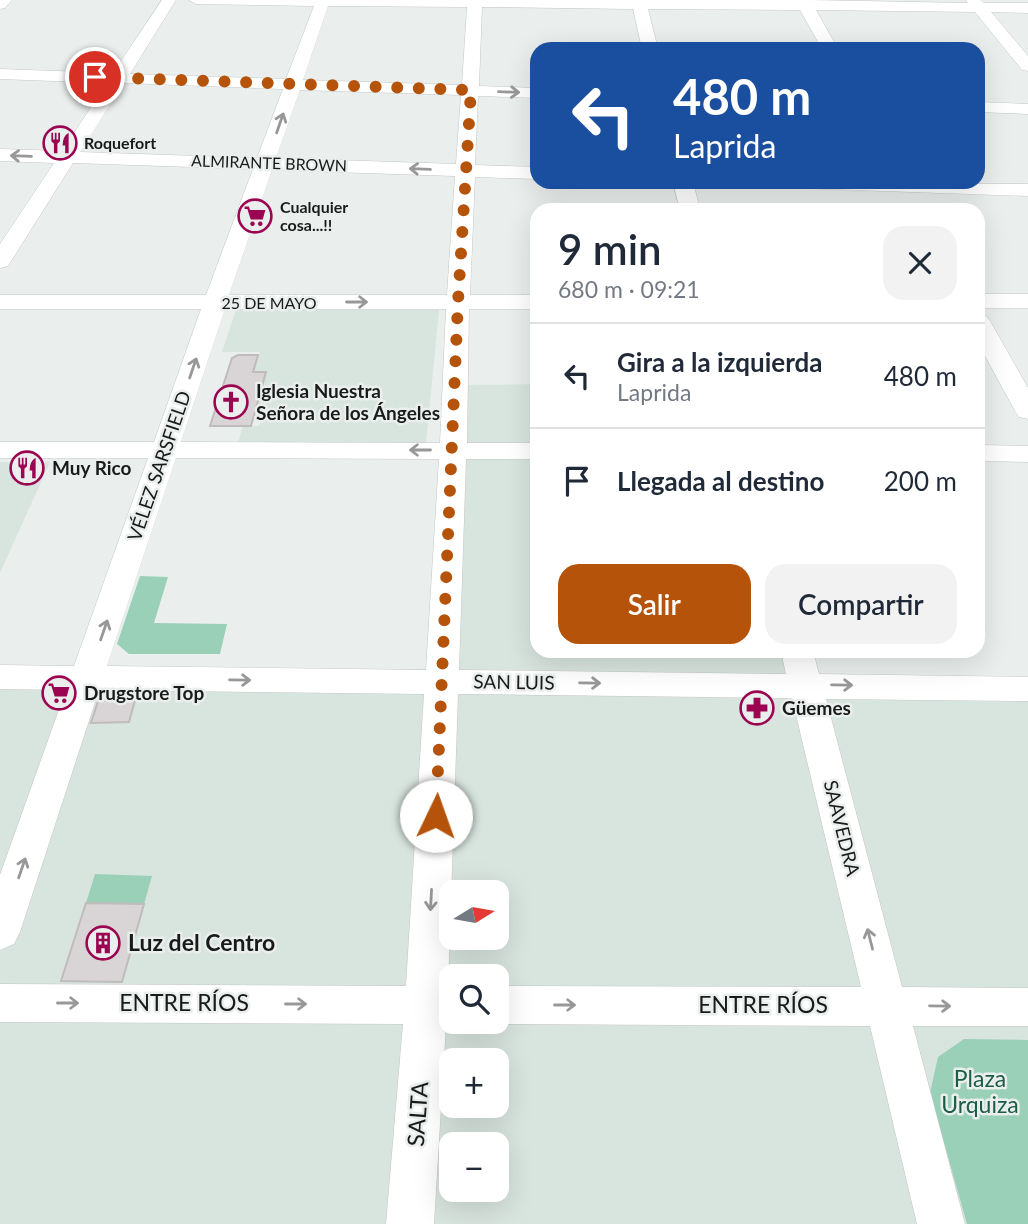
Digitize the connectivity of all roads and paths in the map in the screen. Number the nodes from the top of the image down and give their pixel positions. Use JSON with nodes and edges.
{"nodes":[{"id":1,"x":5,"y":0,"type":"edge"},
{"id":2,"x":169,"y":0,"type":"edge"},
{"id":3,"x":196,"y":0,"type":"edge"},
{"id":4,"x":322,"y":1,"type":"edge"},
{"id":5,"x":475,"y":1,"type":"edge"},
{"id":6,"x":638,"y":2,"type":"edge"},
{"id":7,"x":804,"y":3,"type":"edge"},
{"id":8,"x":977,"y":4,"type":"edge"},
{"id":9,"x":0,"y":5,"type":"edge"},
{"id":10,"x":1028,"y":8,"type":"edge"},
{"id":11,"x":648,"y":42,"type":"edge"},
{"id":12,"x":826,"y":42,"type":"edge"},
{"id":13,"x":1028,"y":66,"type":"edge"},
{"id":14,"x":0,"y":74,"type":"edge"},
{"id":15,"x":118,"y":78,"type":"junction"},
{"id":16,"x":293,"y":85,"type":"junction"},
{"id":17,"x":471,"y":90,"type":"junction"},
{"id":18,"x":530,"y":93,"type":"edge"},
{"id":19,"x":985,"y":107,"type":"edge"},
{"id":20,"x":1028,"y":109,"type":"edge"},
{"id":21,"x":0,"y":155,"type":"edge"},
{"id":22,"x":67,"y":158,"type":"junction"},
{"id":23,"x":266,"y":163,"type":"junction"},
{"id":24,"x":467,"y":170,"type":"junction"},
{"id":25,"x":530,"y":173,"type":"edge"},
{"id":26,"x":985,"y":188,"type":"edge"},
{"id":27,"x":1028,"y":190,"type":"edge"},
{"id":28,"x":0,"y":261,"type":"edge"},
{"id":29,"x":985,"y":301,"type":"edge"},
{"id":30,"x":1028,"y":301,"type":"edge"},
{"id":31,"x":0,"y":302,"type":"edge"},
{"id":32,"x":458,"y":302,"type":"junction"},
{"id":33,"x":530,"y":302,"type":"edge"},
{"id":34,"x":215,"y":303,"type":"junction"},
{"id":35,"x":985,"y":334,"type":"edge"},
{"id":36,"x":1028,"y":411,"type":"edge"},
{"id":37,"x":0,"y":450,"type":"edge"},
{"id":38,"x":164,"y":450,"type":"junction"},
{"id":39,"x":453,"y":450,"type":"junction"},
{"id":40,"x":530,"y":451,"type":"edge"},
{"id":41,"x":985,"y":453,"type":"edge"},
{"id":42,"x":1028,"y":454,"type":"edge"},
{"id":43,"x":801,"y":668,"type":"edge"},
{"id":44,"x":0,"y":677,"type":"edge"},
{"id":45,"x":88,"y":678,"type":"junction"},
{"id":46,"x":442,"y":681,"type":"junction"},
{"id":47,"x":1028,"y":689,"type":"edge"},
{"id":48,"x":0,"y":932,"type":"edge"},
{"id":49,"x":439,"y":964,"type":"edge"},
{"id":50,"x":0,"y":1003,"type":"edge"},
{"id":51,"x":439,"y":1005,"type":"edge"},
{"id":52,"x":509,"y":1005,"type":"edge"},
{"id":53,"x":887,"y":1005,"type":"junction"},
{"id":54,"x":1028,"y":1007,"type":"edge"},
{"id":55,"x":411,"y":1224,"type":"edge"},
{"id":56,"x":941,"y":1224,"type":"edge"}],
"edges":[{"from":1,"to":9,"type":"street"},
{"from":2,"to":15,"type":"street"},
{"from":3,"to":4,"type":"street"},
{"from":4,"to":5,"type":"street"},
{"from":4,"to":16,"type":"street","name":"VÉLEZ SARSFIELD"},
{"from":5,"to":6,"type":"street"},
{"from":5,"to":17,"type":"street","name":"SALTA"},
{"from":6,"to":7,"type":"street"},
{"from":6,"to":11,"type":"street"},
{"from":7,"to":8,"type":"street"},
{"from":7,"to":12,"type":"street"},
{"from":8,"to":10,"type":"street"},
{"from":8,"to":13,"type":"street"},
{"from":14,"to":15,"type":"street"},
{"from":15,"to":16,"type":"street"},
{"from":15,"to":22,"type":"street"},
{"from":16,"to":17,"type":"street"},
{"from":23,"to":16,"type":"street","name":"VÉLEZ SARSFIELD","one_way":true},
{"from":17,"to":18,"type":"street","one_way":true},
{"from":17,"to":24,"type":"street","name":"SALTA"},
{"from":19,"to":20,"type":"street"},
{"from":22,"to":21,"type":"street","name":"ALMIRANTE BROWN","one_way":true},
{"from":22,"to":23,"type":"street","name":"ALMIRANTE BROWN"},
{"from":22,"to":28,"type":"street"},
{"from":24,"to":23,"type":"street","name":"ALMIRANTE BROWN","one_way":true},
{"from":23,"to":34,"type":"street","name":"VÉLEZ SARSFIELD"},
{"from":24,"to":25,"type":"street","name":"ALMIRANTE BROWN"},
{"from":24,"to":32,"type":"street","name":"SALTA"},
{"from":26,"to":27,"type":"street"},
{"from":29,"to":30,"type":"street"},
{"from":31,"to":34,"type":"street","name":"25 DE MAYO"},
{"from":32,"to":33,"type":"street","name":"25 DE MAYO"},
{"from":34,"to":32,"type":"street","name":"25 DE MAYO","one_way":true},
{"from":32,"to":39,"type":"street","name":"SALTA"},
{"from":38,"to":34,"type":"street","name":"VÉLEZ SARSFIELD","one_way":true},
{"from":35,"to":36,"type":"street"},
{"from":37,"to":38,"type":"street"},
{"from":39,"to":38,"type":"street","one_way":true},
{"from":45,"to":38,"type":"street","name":"VÉLEZ SARSFIELD","one_way":true},
{"from":39,"to":40,"type":"street"},
{"from":39,"to":46,"type":"street","name":"SALTA"},
{"from":41,"to":42,"type":"street"},
{"from":46,"to":43,"type":"street","name":"SAN LUIS","one_way":true},
{"from":43,"to":47,"type":"street","name":"SAN LUIS","one_way":true},
{"from":53,"to":43,"type":"street","name":"SAAVEDRA","one_way":true},
{"from":44,"to":45,"type":"street","name":"SAN LUIS"},
{"from":45,"to":46,"type":"street","name":"SAN LUIS","one_way":true},
{"from":48,"to":45,"type":"street","name":"VÉLEZ SARSFIELD","one_way":true},
{"from":46,"to":49,"type":"street","name":"SALTA","one_way":true},
{"from":50,"to":51,"type":"street","name":"ENTRE RÍOS","one_way":true},
{"from":51,"to":55,"type":"street","name":"SALTA"},
{"from":52,"to":53,"type":"street","name":"ENTRE RÍOS","one_way":true},
{"from":53,"to":54,"type":"street","name":"ENTRE RÍOS","one_way":true},
{"from":53,"to":56,"type":"street","name":"SAAVEDRA"}]}
